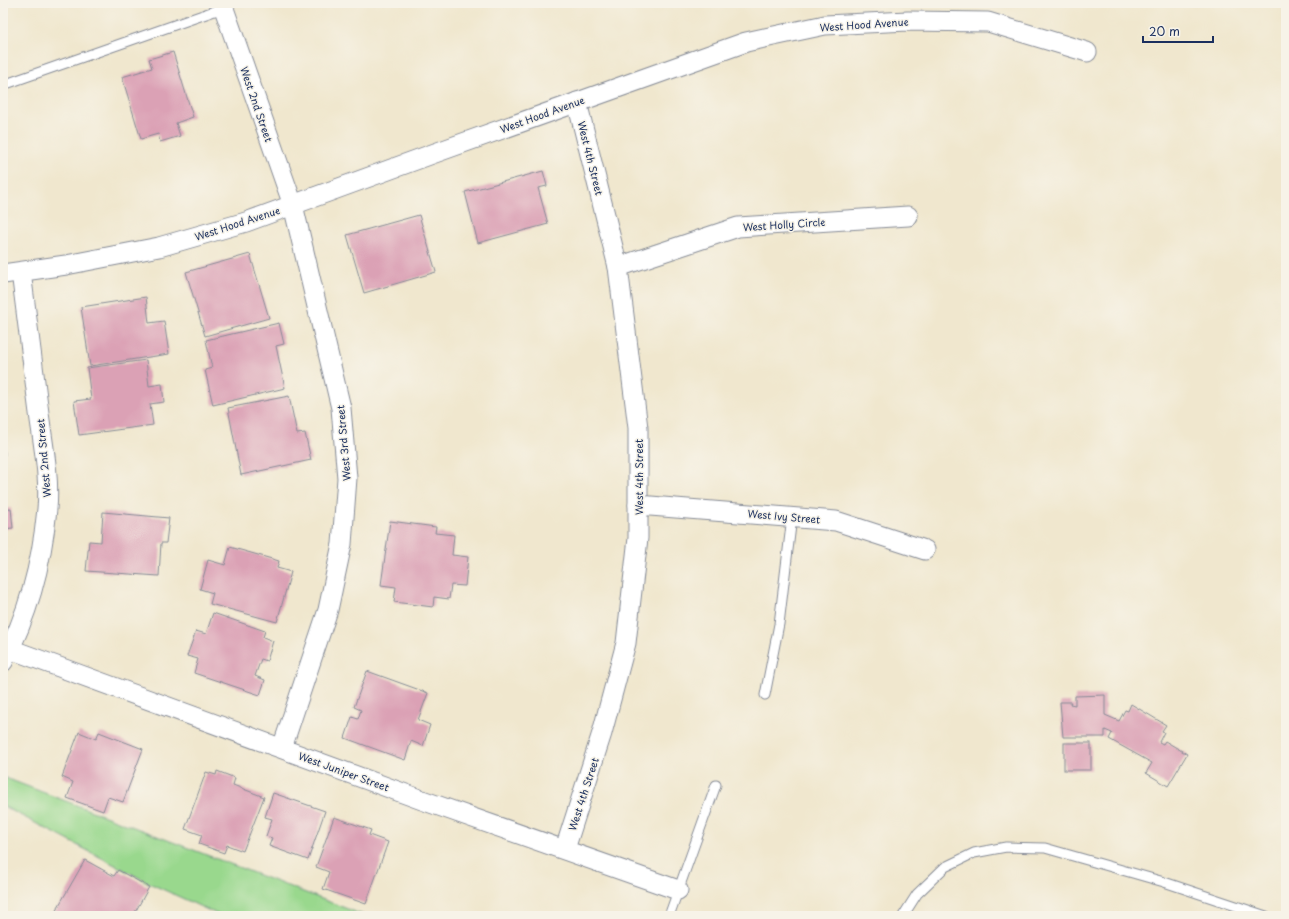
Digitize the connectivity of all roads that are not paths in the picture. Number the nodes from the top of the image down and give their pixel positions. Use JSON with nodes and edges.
{"nodes":[{"id":1,"x":228,"y":5,"type":"edge"},
{"id":2,"x":1087,"y":52,"type":"dead end"},
{"id":3,"x":3,"y":85,"type":"edge"},
{"id":4,"x":577,"y":102,"type":"junction"},
{"id":5,"x":293,"y":205,"type":"junction"},
{"id":6,"x":908,"y":216,"type":"dead end"},
{"id":7,"x":618,"y":267,"type":"junction"},
{"id":8,"x":12,"y":273,"type":"edge"},
{"id":9,"x":638,"y":505,"type":"junction"},
{"id":10,"x":792,"y":517,"type":"junction"},
{"id":11,"x":925,"y":550,"type":"dead end"},
{"id":12,"x":6,"y":656,"type":"edge"},
{"id":13,"x":765,"y":695,"type":"dead end"},
{"id":14,"x":282,"y":748,"type":"junction"},
{"id":15,"x":716,"y":785,"type":"dead end"},
{"id":16,"x":566,"y":849,"type":"junction"},
{"id":17,"x":678,"y":890,"type":"junction"},
{"id":18,"x":669,"y":916,"type":"edge"},
{"id":19,"x":903,"y":916,"type":"edge"},
{"id":20,"x":1266,"y":916,"type":"edge"}],
"edges":[{"from":1,"to":3,"type":"lane"},
{"from":1,"to":5,"type":"street","name":"West 2nd Street"},
{"from":2,"to":4,"type":"street","name":"West Hood Avenue"},
{"from":4,"to":5,"type":"street","name":"West Hood Avenue"},
{"from":4,"to":7,"type":"street","name":"West 4th Street"},
{"from":5,"to":8,"type":"street","name":"West Hood Avenue"},
{"from":5,"to":14,"type":"street","name":"West 3rd Street"},
{"from":6,"to":7,"type":"street","name":"West Holly Circle"},
{"from":7,"to":9,"type":"street","name":"West 4th Street"},
{"from":8,"to":12,"type":"street","name":"West 2nd Street"},
{"from":9,"to":10,"type":"street","name":"West Ivy Street"},
{"from":9,"to":16,"type":"street","name":"West 4th Street"},
{"from":10,"to":11,"type":"street","name":"West Ivy Street"},
{"from":10,"to":13,"type":"lane"},
{"from":12,"to":14,"type":"street","name":"West Juniper Street"},
{"from":14,"to":16,"type":"street","name":"West Juniper Street"},
{"from":15,"to":17,"type":"lane"},
{"from":16,"to":17,"type":"street","name":"West Juniper Street"},
{"from":17,"to":18,"type":"lane"},
{"from":19,"to":20,"type":"lane"}]}
